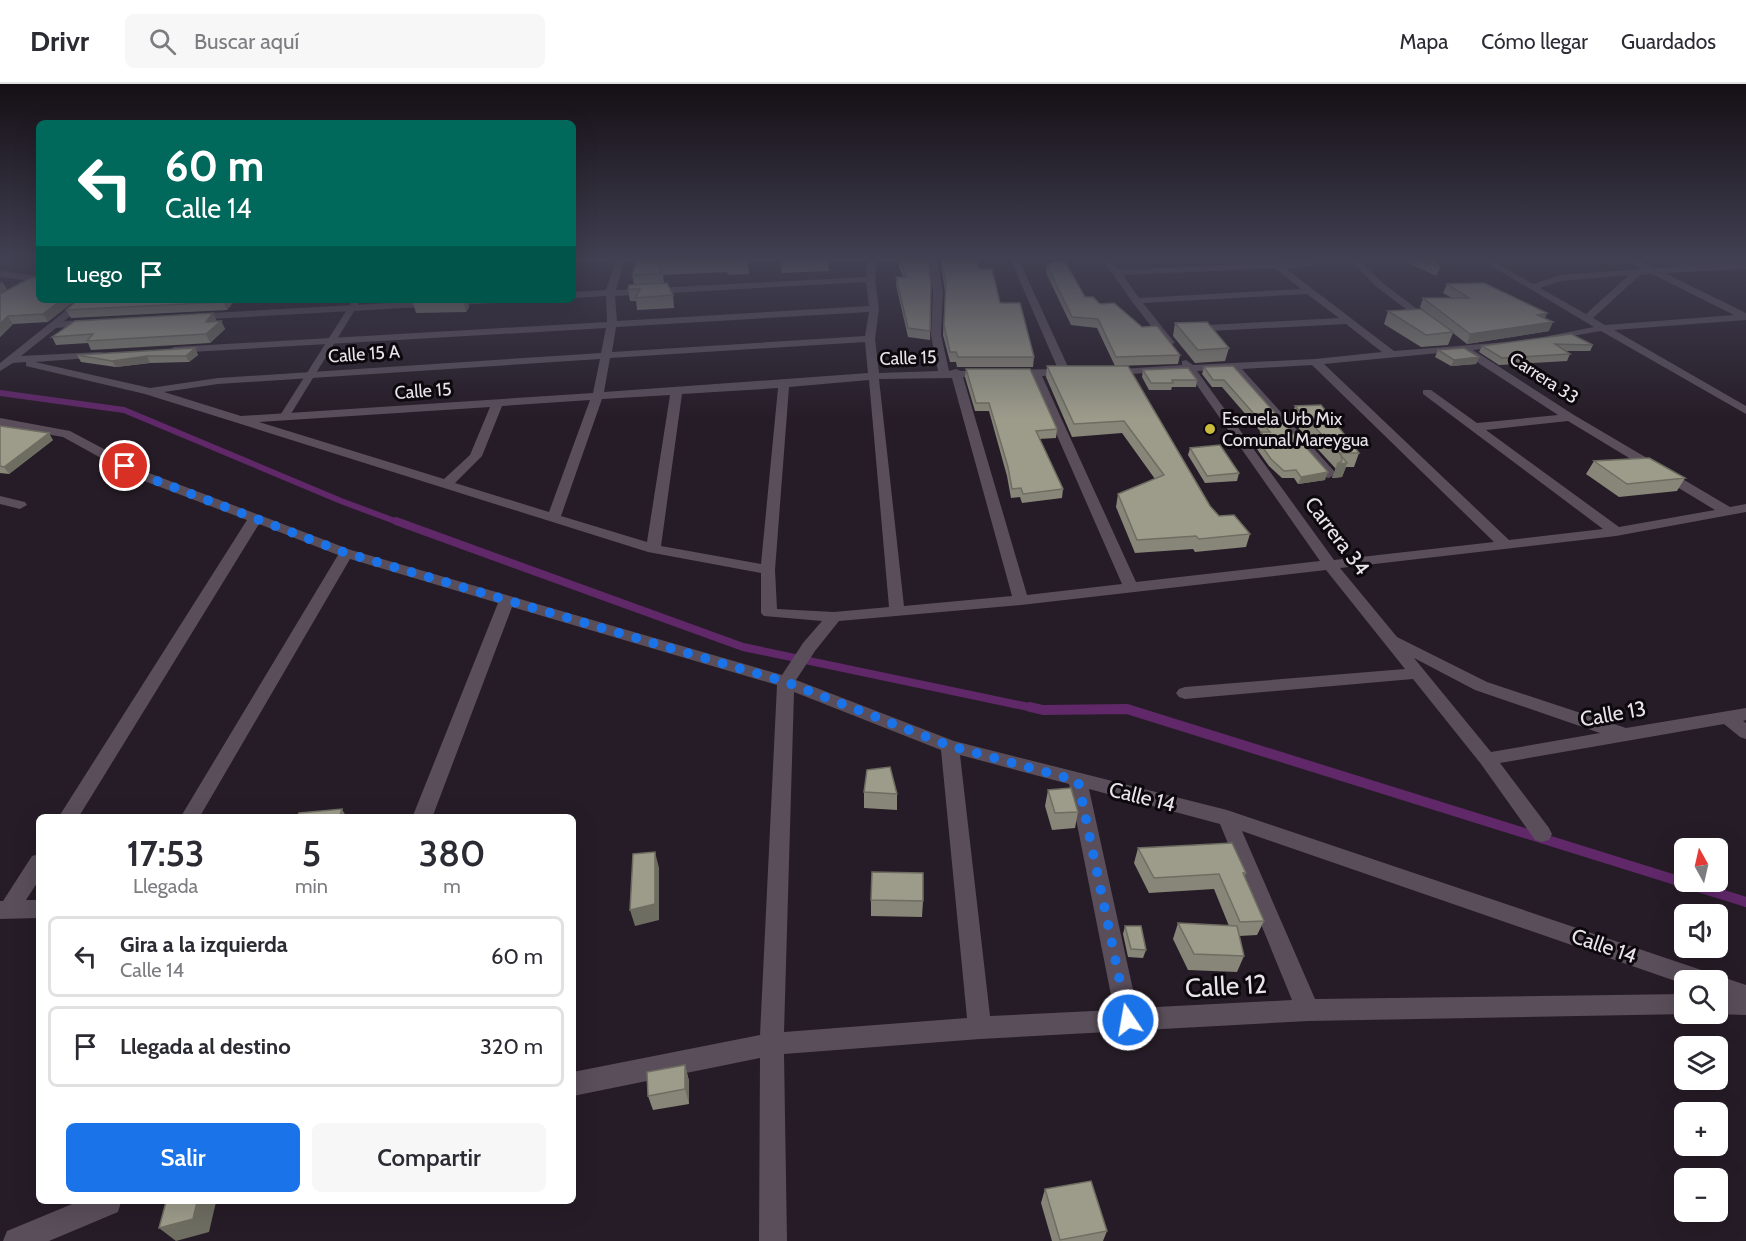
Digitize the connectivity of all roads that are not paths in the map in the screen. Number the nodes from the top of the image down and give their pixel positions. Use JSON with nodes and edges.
{"nodes":[{"id":1,"x":70,"y":312,"type":"edge"},
{"id":2,"x":258,"y":312,"type":"edge"},
{"id":3,"x":350,"y":312,"type":"edge"},
{"id":4,"x":611,"y":312,"type":"edge"},
{"id":5,"x":818,"y":312,"type":"edge"},
{"id":6,"x":874,"y":312,"type":"edge"},
{"id":7,"x":937,"y":312,"type":"edge"},
{"id":8,"x":1041,"y":312,"type":"edge"},
{"id":9,"x":1148,"y":312,"type":"edge"},
{"id":10,"x":1335,"y":312,"type":"edge"},
{"id":11,"x":1415,"y":312,"type":"edge"},
{"id":12,"x":1575,"y":312,"type":"edge"},
{"id":13,"x":1595,"y":312,"type":"edge"},
{"id":14,"x":1746,"y":317,"type":"edge"},
{"id":15,"x":185,"y":318,"type":"edge"},
{"id":16,"x":1587,"y":319,"type":"junction"},
{"id":17,"x":1347,"y":321,"type":"junction"},
{"id":18,"x":102,"y":323,"type":"edge"},
{"id":19,"x":612,"y":323,"type":"junction"},
{"id":20,"x":54,"y":325,"type":"junction"},
{"id":21,"x":1746,"y":326,"type":"edge"},
{"id":22,"x":1603,"y":328,"type":"junction"},
{"id":23,"x":1184,"y":330,"type":"edge"},
{"id":24,"x":1580,"y":334,"type":"junction"},
{"id":25,"x":1615,"y":335,"type":"junction"},
{"id":26,"x":870,"y":339,"type":"junction"},
{"id":27,"x":1545,"y":339,"type":"edge"},
{"id":28,"x":331,"y":340,"type":"junction"},
{"id":29,"x":1511,"y":343,"type":"edge"},
{"id":30,"x":1464,"y":349,"type":"junction"},
{"id":31,"x":165,"y":351,"type":"edge"},
{"id":32,"x":106,"y":354,"type":"edge"},
{"id":33,"x":607,"y":355,"type":"junction"},
{"id":34,"x":1393,"y":356,"type":"junction"},
{"id":35,"x":11,"y":360,"type":"junction"},
{"id":36,"x":1315,"y":362,"type":"junction"},
{"id":37,"x":1235,"y":367,"type":"junction"},
{"id":38,"x":0,"y":368,"type":"edge"},
{"id":39,"x":1191,"y":369,"type":"junction"},
{"id":40,"x":1035,"y":372,"type":"junction"},
{"id":41,"x":1098,"y":372,"type":"edge"},
{"id":42,"x":950,"y":373,"type":"junction"},
{"id":43,"x":310,"y":374,"type":"junction"},
{"id":44,"x":873,"y":376,"type":"junction"},
{"id":45,"x":784,"y":384,"type":"junction"},
{"id":46,"x":677,"y":389,"type":"junction"},
{"id":47,"x":148,"y":391,"type":"junction"},
{"id":48,"x":1428,"y":392,"type":"dead end"},
{"id":49,"x":598,"y":395,"type":"junction"},
{"id":50,"x":498,"y":402,"type":"junction"},
{"id":51,"x":1746,"y":411,"type":"edge"},
{"id":52,"x":284,"y":417,"type":"junction"},
{"id":53,"x":1570,"y":417,"type":"junction"},
{"id":54,"x":237,"y":420,"type":"junction"},
{"id":55,"x":0,"y":422,"type":"edge"},
{"id":56,"x":1477,"y":427,"type":"junction"},
{"id":57,"x":1329,"y":474,"type":"edge"},
{"id":58,"x":447,"y":484,"type":"junction"},
{"id":59,"x":0,"y":500,"type":"edge"},
{"id":60,"x":20,"y":505,"type":"dead end"},
{"id":61,"x":1746,"y":508,"type":"edge"},
{"id":62,"x":1729,"y":512,"type":"junction"},
{"id":63,"x":554,"y":517,"type":"junction"},
{"id":64,"x":255,"y":519,"type":"junction"},
{"id":65,"x":1616,"y":532,"type":"junction"},
{"id":66,"x":1506,"y":545,"type":"junction"},
{"id":67,"x":653,"y":549,"type":"junction"},
{"id":68,"x":346,"y":553,"type":"junction"},
{"id":69,"x":1331,"y":566,"type":"junction"},
{"id":70,"x":768,"y":570,"type":"junction"},
{"id":71,"x":1131,"y":587,"type":"junction"},
{"id":72,"x":507,"y":600,"type":"junction"},
{"id":73,"x":1021,"y":600,"type":"junction"},
{"id":74,"x":897,"y":610,"type":"junction"},
{"id":75,"x":834,"y":617,"type":"junction"},
{"id":76,"x":1389,"y":638,"type":"junction"},
{"id":77,"x":1418,"y":673,"type":"junction"},
{"id":78,"x":789,"y":676,"type":"junction"},
{"id":79,"x":1185,"y":693,"type":"dead end"},
{"id":80,"x":1746,"y":714,"type":"edge"},
{"id":81,"x":1727,"y":717,"type":"junction"},
{"id":82,"x":1746,"y":733,"type":"edge"},
{"id":83,"x":1626,"y":735,"type":"junction"},
{"id":84,"x":950,"y":746,"type":"junction"},
{"id":85,"x":1487,"y":759,"type":"junction"},
{"id":86,"x":1078,"y":781,"type":"junction"},
{"id":87,"x":70,"y":814,"type":"edge"},
{"id":88,"x":191,"y":814,"type":"edge"},
{"id":89,"x":424,"y":814,"type":"edge"},
{"id":90,"x":1227,"y":818,"type":"junction"},
{"id":91,"x":1542,"y":834,"type":"dead end"},
{"id":92,"x":36,"y":866,"type":"edge"},
{"id":93,"x":36,"y":909,"type":"edge"},
{"id":94,"x":5,"y":910,"type":"edge"},
{"id":95,"x":1674,"y":970,"type":"edge"},
{"id":96,"x":1728,"y":989,"type":"edge"},
{"id":97,"x":1746,"y":995,"type":"edge"},
{"id":98,"x":1746,"y":1004,"type":"edge"},
{"id":99,"x":1674,"y":1005,"type":"edge"},
{"id":100,"x":1728,"y":1005,"type":"edge"},
{"id":101,"x":1308,"y":1010,"type":"junction"},
{"id":102,"x":1128,"y":1020,"type":"junction"},
{"id":103,"x":980,"y":1028,"type":"junction"},
{"id":104,"x":772,"y":1044,"type":"junction"},
{"id":105,"x":576,"y":1083,"type":"edge"},
{"id":106,"x":103,"y":1204,"type":"edge"},
{"id":107,"x":18,"y":1241,"type":"edge"},
{"id":108,"x":772,"y":1241,"type":"edge"}],
"edges":[{"from":1,"to":20,"type":"street"},
{"from":2,"to":15,"type":"street"},
{"from":3,"to":28,"type":"lane"},
{"from":4,"to":19,"type":"street"},
{"from":5,"to":19,"type":"street"},
{"from":6,"to":26,"type":"street"},
{"from":7,"to":42,"type":"street"},
{"from":8,"to":40,"type":"street","name":"Calle 15"},
{"from":9,"to":39,"type":"street","name":"Carrera 34"},
{"from":10,"to":17,"type":"street"},
{"from":11,"to":30,"type":"street","name":"Carrera 33"},
{"from":12,"to":16,"type":"street"},
{"from":13,"to":16,"type":"street"},
{"from":14,"to":22,"type":"street"},
{"from":16,"to":22,"type":"street"},
{"from":17,"to":23,"type":"street"},
{"from":17,"to":34,"type":"street"},
{"from":18,"to":20,"type":"street"},
{"from":19,"to":28,"type":"street"},
{"from":19,"to":33,"type":"street"},
{"from":20,"to":35,"type":"street"},
{"from":21,"to":25,"type":"street"},
{"from":22,"to":24,"type":"street"},
{"from":22,"to":25,"type":"street"},
{"from":24,"to":25,"type":"street"},
{"from":24,"to":27,"type":"street"},
{"from":25,"to":51,"type":"street"},
{"from":26,"to":33,"type":"street","name":"Calle 15 A"},
{"from":26,"to":44,"type":"street"},
{"from":28,"to":31,"type":"street"},
{"from":28,"to":43,"type":"lane"},
{"from":29,"to":30,"type":"street"},
{"from":30,"to":34,"type":"street"},
{"from":30,"to":53,"type":"street","name":"Carrera 33"},
{"from":32,"to":35,"type":"street"},
{"from":33,"to":43,"type":"street","name":"Calle 15 A"},
{"from":33,"to":49,"type":"street"},
{"from":34,"to":36,"type":"street"},
{"from":35,"to":38,"type":"street"},
{"from":35,"to":47,"type":"street"},
{"from":36,"to":37,"type":"street"},
{"from":36,"to":66,"type":"street"},
{"from":37,"to":39,"type":"street"},
{"from":37,"to":57,"type":"street"},
{"from":39,"to":41,"type":"street"},
{"from":39,"to":69,"type":"street","name":"Carrera 34"},
{"from":40,"to":42,"type":"street","name":"Calle 15"},
{"from":40,"to":71,"type":"street"},
{"from":42,"to":44,"type":"street","name":"Calle 15"},
{"from":42,"to":73,"type":"street"},
{"from":43,"to":47,"type":"street","name":"Calle 15 A"},
{"from":43,"to":52,"type":"lane"},
{"from":44,"to":45,"type":"street","name":"Calle 15"},
{"from":44,"to":74,"type":"street"},
{"from":45,"to":46,"type":"street","name":"Calle 15"},
{"from":45,"to":70,"type":"street"},
{"from":46,"to":49,"type":"street","name":"Calle 15"},
{"from":46,"to":67,"type":"street"},
{"from":47,"to":54,"type":"street"},
{"from":48,"to":56,"type":"street"},
{"from":49,"to":50,"type":"street","name":"Calle 15"},
{"from":49,"to":63,"type":"street"},
{"from":50,"to":52,"type":"street","name":"Calle 15"},
{"from":50,"to":58,"type":"street"},
{"from":52,"to":54,"type":"street","name":"Calle 15"},
{"from":53,"to":56,"type":"street"},
{"from":53,"to":62,"type":"street","name":"Carrera 33"},
{"from":54,"to":58,"type":"street"},
{"from":55,"to":64,"type":"street","name":"Calle 14"},
{"from":56,"to":65,"type":"street"},
{"from":58,"to":63,"type":"street"},
{"from":59,"to":60,"type":"street"},
{"from":61,"to":62,"type":"street"},
{"from":62,"to":65,"type":"street"},
{"from":63,"to":67,"type":"street"},
{"from":64,"to":68,"type":"street","name":"Calle 14"},
{"from":64,"to":87,"type":"street"},
{"from":65,"to":66,"type":"street"},
{"from":66,"to":69,"type":"street"},
{"from":67,"to":70,"type":"street"},
{"from":68,"to":72,"type":"street","name":"Calle 14"},
{"from":68,"to":88,"type":"street"},
{"from":69,"to":71,"type":"street"},
{"from":69,"to":76,"type":"street","name":"Carrera 34"},
{"from":70,"to":75,"type":"street"},
{"from":71,"to":73,"type":"street"},
{"from":72,"to":78,"type":"street","name":"Calle 14"},
{"from":72,"to":89,"type":"street"},
{"from":73,"to":74,"type":"street"},
{"from":74,"to":75,"type":"street"},
{"from":75,"to":78,"type":"street"},
{"from":76,"to":77,"type":"street","name":"Carrera 34"},
{"from":76,"to":83,"type":"street"},
{"from":77,"to":79,"type":"street"},
{"from":77,"to":85,"type":"street","name":"Carrera 34"},
{"from":78,"to":84,"type":"street","name":"Calle 14"},
{"from":78,"to":104,"type":"street"},
{"from":80,"to":81,"type":"street","name":"Calle 13"},
{"from":81,"to":82,"type":"street"},
{"from":81,"to":83,"type":"street","name":"Calle 13"},
{"from":83,"to":85,"type":"street","name":"Calle 13"},
{"from":84,"to":86,"type":"street","name":"Calle 14"},
{"from":84,"to":103,"type":"street"},
{"from":85,"to":91,"type":"street","name":"Carrera 34"},
{"from":86,"to":90,"type":"street","name":"Calle 14"},
{"from":86,"to":102,"type":"street"},
{"from":90,"to":95,"type":"street","name":"Calle 14"},
{"from":90,"to":101,"type":"street"},
{"from":92,"to":94,"type":"street"},
{"from":93,"to":94,"type":"street"},
{"from":96,"to":97,"type":"street"},
{"from":98,"to":100,"type":"street"},
{"from":99,"to":101,"type":"street","name":"Calle 12"},
{"from":101,"to":102,"type":"street","name":"Calle 12"},
{"from":102,"to":103,"type":"street","name":"Calle 12"},
{"from":103,"to":104,"type":"street","name":"Calle 12"},
{"from":104,"to":105,"type":"street","name":"Calle 12"},
{"from":104,"to":108,"type":"street"},
{"from":106,"to":107,"type":"street"}]}
